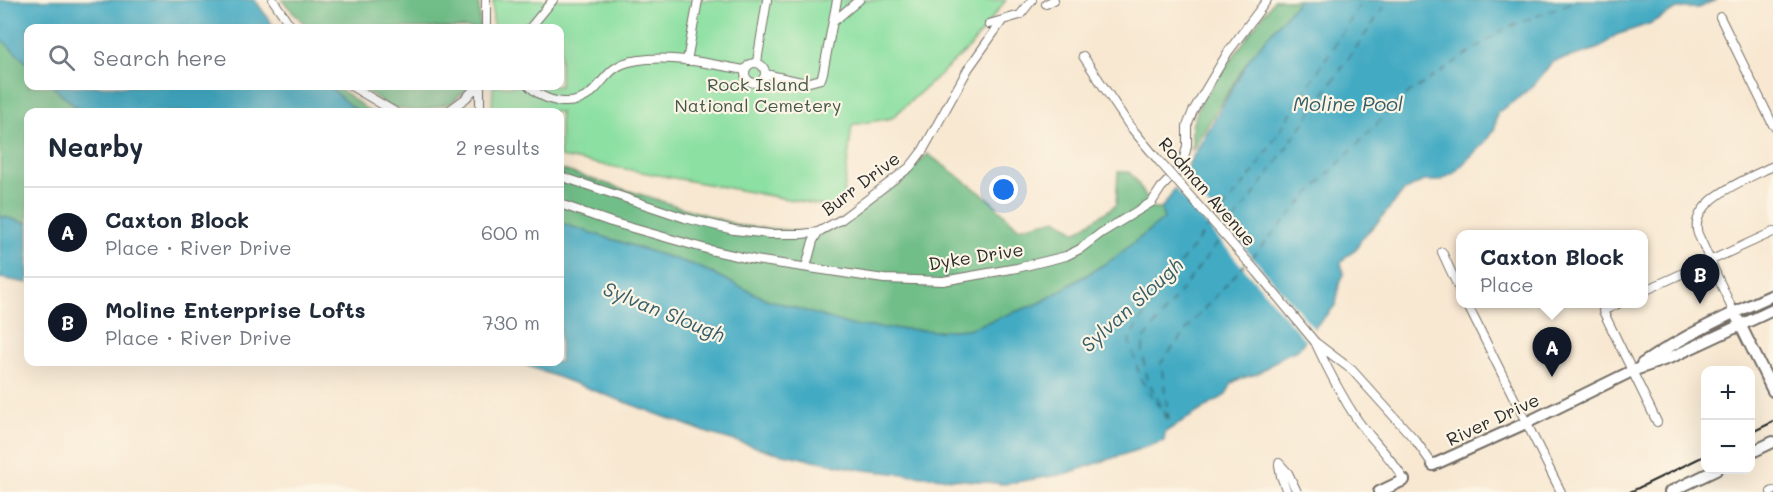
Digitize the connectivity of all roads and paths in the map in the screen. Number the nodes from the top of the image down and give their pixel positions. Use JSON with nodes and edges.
{"nodes":[{"id":1,"x":273,"y":0,"type":"edge"},
{"id":2,"x":486,"y":0,"type":"edge"},
{"id":3,"x":553,"y":0,"type":"edge"},
{"id":4,"x":698,"y":0,"type":"edge"},
{"id":5,"x":767,"y":0,"type":"edge"},
{"id":6,"x":837,"y":0,"type":"edge"},
{"id":7,"x":860,"y":0,"type":"edge"},
{"id":8,"x":1032,"y":0,"type":"edge"},
{"id":9,"x":1267,"y":0,"type":"edge"},
{"id":10,"x":1720,"y":17,"type":"dead end"},
{"id":11,"x":1002,"y":21,"type":"junction"},
{"id":12,"x":833,"y":22,"type":"junction"},
{"id":13,"x":289,"y":24,"type":"edge"},
{"id":14,"x":486,"y":24,"type":"edge"},
{"id":15,"x":533,"y":24,"type":"edge"},
{"id":16,"x":989,"y":24,"type":"dead end"},
{"id":17,"x":1083,"y":57,"type":"dead end"},
{"id":18,"x":687,"y":61,"type":"junction"},
{"id":19,"x":757,"y":63,"type":"junction"},
{"id":20,"x":745,"y":70,"type":"junction"},
{"id":21,"x":765,"y":74,"type":"junction"},
{"id":22,"x":358,"y":90,"type":"edge"},
{"id":23,"x":475,"y":90,"type":"edge"},
{"id":24,"x":479,"y":90,"type":"edge"},
{"id":25,"x":533,"y":90,"type":"edge"},
{"id":26,"x":388,"y":108,"type":"edge"},
{"id":27,"x":454,"y":108,"type":"edge"},
{"id":28,"x":480,"y":108,"type":"edge"},
{"id":29,"x":1773,"y":125,"type":"edge"},
{"id":30,"x":1773,"y":166,"type":"edge"},
{"id":31,"x":564,"y":177,"type":"edge"},
{"id":32,"x":564,"y":205,"type":"edge"},
{"id":33,"x":818,"y":232,"type":"junction"},
{"id":34,"x":1773,"y":232,"type":"edge"},
{"id":35,"x":1442,"y":252,"type":"dead end"},
{"id":36,"x":1710,"y":260,"type":"junction"},
{"id":37,"x":806,"y":267,"type":"junction"},
{"id":38,"x":1456,"y":281,"type":"edge"},
{"id":39,"x":1648,"y":289,"type":"edge"},
{"id":40,"x":1773,"y":295,"type":"edge"},
{"id":41,"x":1469,"y":308,"type":"edge"},
{"id":42,"x":1608,"y":308,"type":"edge"},
{"id":43,"x":1773,"y":310,"type":"edge"},
{"id":44,"x":1734,"y":313,"type":"junction"},
{"id":45,"x":1740,"y":325,"type":"junction"},
{"id":46,"x":1315,"y":342,"type":"junction"},
{"id":47,"x":1632,"y":371,"type":"junction"},
{"id":48,"x":1773,"y":391,"type":"edge"},
{"id":49,"x":1657,"y":422,"type":"dead end"},
{"id":50,"x":1526,"y":423,"type":"junction"},
{"id":51,"x":1773,"y":442,"type":"edge"},
{"id":52,"x":1755,"y":451,"type":"edge"},
{"id":53,"x":1433,"y":465,"type":"joint"},
{"id":54,"x":1708,"y":474,"type":"edge"},
{"id":55,"x":1404,"y":480,"type":"joint"},
{"id":56,"x":1287,"y":492,"type":"edge"},
{"id":57,"x":1297,"y":492,"type":"edge"},
{"id":58,"x":1379,"y":492,"type":"edge"},
{"id":59,"x":1561,"y":492,"type":"edge"},
{"id":60,"x":1670,"y":492,"type":"edge"}],
"edges":[{"from":1,"to":13,"type":"street"},
{"from":2,"to":14,"type":"street"},
{"from":3,"to":15,"type":"street"},
{"from":4,"to":18,"type":"street"},
{"from":5,"to":19,"type":"street"},
{"from":6,"to":12,"type":"street"},
{"from":7,"to":12,"type":"street"},
{"from":8,"to":11,"type":"street","name":"Burr Drive"},
{"from":9,"to":37,"type":"street","name":"Dyke Drive"},
{"from":10,"to":29,"type":"street"},
{"from":11,"to":16,"type":"street","name":"Burr Drive"},
{"from":11,"to":33,"type":"street","name":"Burr Drive"},
{"from":12,"to":21,"type":"street"},
{"from":17,"to":46,"type":"street","name":"Rodman Avenue","bridge":true},
{"from":18,"to":20,"type":"street"},
{"from":18,"to":25,"type":"street"},
{"from":19,"to":20,"type":"street"},
{"from":19,"to":21,"type":"street"},
{"from":20,"to":21,"type":"street"},
{"from":22,"to":26,"type":"street"},
{"from":23,"to":27,"type":"street"},
{"from":24,"to":28,"type":"street"},
{"from":30,"to":36,"type":"street"},
{"from":31,"to":33,"type":"street","name":"Burr Drive"},
{"from":32,"to":37,"type":"street","name":"Dyke Drive"},
{"from":33,"to":37,"type":"street"},
{"from":34,"to":36,"type":"street"},
{"from":35,"to":38,"type":"street"},
{"from":36,"to":39,"type":"street"},
{"from":36,"to":44,"type":"street"},
{"from":40,"to":44,"type":"main road","name":"River Drive"},
{"from":41,"to":50,"type":"street"},
{"from":42,"to":47,"type":"street"},
{"from":43,"to":45,"type":"main road","name":"River Drive"},
{"from":44,"to":45,"type":"main road"},
{"from":44,"to":47,"type":"main road","name":"River Drive"},
{"from":45,"to":47,"type":"main road","name":"River Drive"},
{"from":45,"to":48,"type":"main road"},
{"from":46,"to":53,"type":"street"},
{"from":46,"to":55,"type":"street"},
{"from":47,"to":49,"type":"street"},
{"from":47,"to":50,"type":"main road","name":"River Drive"},
{"from":50,"to":53,"type":"main road","name":"River Drive"},
{"from":50,"to":59,"type":"street"},
{"from":51,"to":52,"type":"main road"},
{"from":54,"to":60,"type":"main road"},
{"from":55,"to":58,"type":"main road"},
{"from":56,"to":57,"type":"street"}]}
